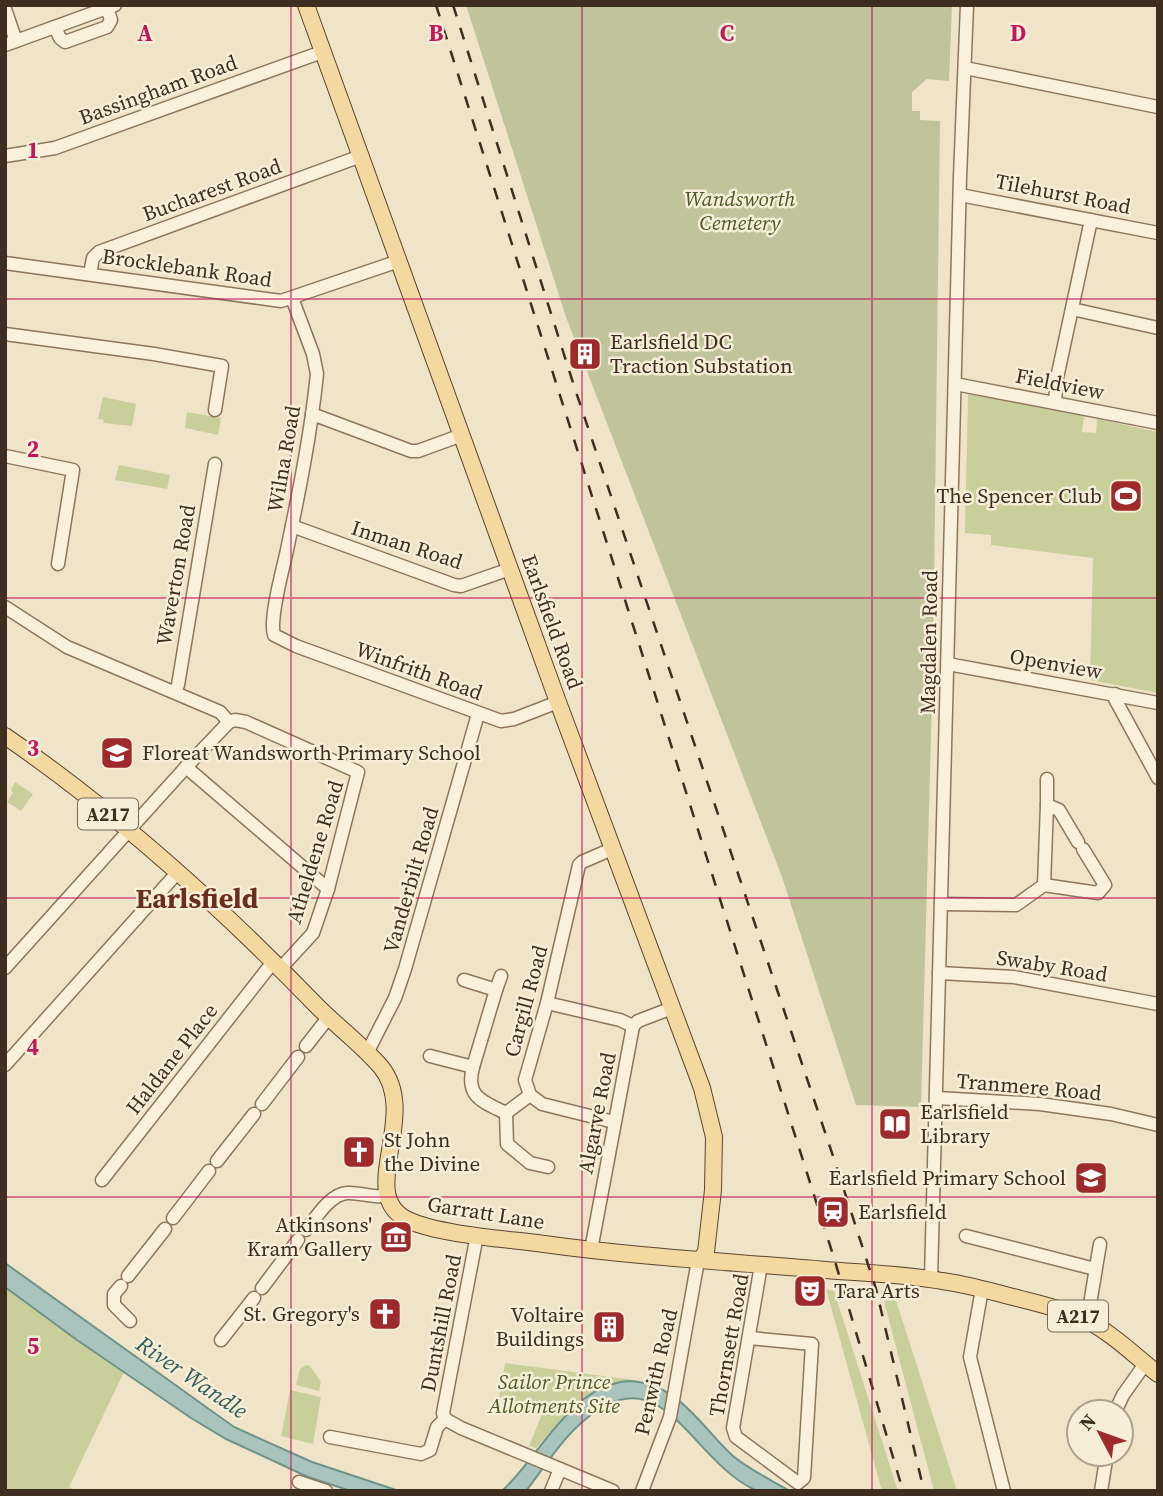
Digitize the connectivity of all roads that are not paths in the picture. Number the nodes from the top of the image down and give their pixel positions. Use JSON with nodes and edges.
{"nodes":[{"id":1,"x":306,"y":5,"type":"edge"},
{"id":2,"x":967,"y":5,"type":"edge"},
{"id":3,"x":111,"y":7,"type":"edge"},
{"id":4,"x":5,"y":9,"type":"edge"},
{"id":5,"x":11,"y":43,"type":"edge"},
{"id":6,"x":322,"y":52,"type":"junction"},
{"id":7,"x":965,"y":68,"type":"junction"},
{"id":8,"x":1158,"y":107,"type":"edge"},
{"id":9,"x":5,"y":156,"type":"edge"},
{"id":10,"x":361,"y":156,"type":"junction"},
{"id":11,"x":960,"y":195,"type":"junction"},
{"id":12,"x":1091,"y":220,"type":"junction"},
{"id":13,"x":1158,"y":233,"type":"edge"},
{"id":14,"x":399,"y":261,"type":"junction"},
{"id":15,"x":5,"y":263,"type":"edge"},
{"id":16,"x":90,"y":274,"type":"junction"},
{"id":17,"x":292,"y":298,"type":"junction"},
{"id":18,"x":1072,"y":309,"type":"junction"},
{"id":19,"x":1158,"y":328,"type":"edge"},
{"id":20,"x":5,"y":334,"type":"edge"},
{"id":21,"x":955,"y":384,"type":"junction"},
{"id":22,"x":1055,"y":402,"type":"junction"},
{"id":23,"x":215,"y":410,"type":"dead end"},
{"id":24,"x":312,"y":414,"type":"junction"},
{"id":25,"x":1158,"y":423,"type":"edge"},
{"id":26,"x":462,"y":435,"type":"junction"},
{"id":27,"x":5,"y":456,"type":"edge"},
{"id":28,"x":215,"y":464,"type":"dead end"},
{"id":29,"x":292,"y":526,"type":"junction"},
{"id":30,"x":58,"y":564,"type":"dead end"},
{"id":31,"x":510,"y":569,"type":"junction"},
{"id":32,"x":5,"y":607,"type":"edge"},
{"id":33,"x":272,"y":630,"type":"joint"},
{"id":34,"x":948,"y":664,"type":"junction"},
{"id":35,"x":175,"y":692,"type":"junction"},
{"id":36,"x":1115,"y":694,"type":"junction"},
{"id":37,"x":558,"y":702,"type":"junction"},
{"id":38,"x":1158,"y":702,"type":"edge"},
{"id":39,"x":478,"y":713,"type":"junction"},
{"id":40,"x":229,"y":722,"type":"junction"},
{"id":41,"x":7,"y":741,"type":"edge"},
{"id":42,"x":186,"y":767,"type":"junction"},
{"id":43,"x":1158,"y":778,"type":"edge"},
{"id":44,"x":1047,"y":779,"type":"dead end"},
{"id":45,"x":1047,"y":805,"type":"junction"},
{"id":46,"x":129,"y":831,"type":"junction"},
{"id":47,"x":612,"y":849,"type":"junction"},
{"id":48,"x":177,"y":873,"type":"junction"},
{"id":49,"x":1044,"y":885,"type":"junction"},
{"id":50,"x":328,"y":889,"type":"junction"},
{"id":51,"x":942,"y":904,"type":"junction"},
{"id":52,"x":277,"y":965,"type":"junction"},
{"id":53,"x":5,"y":968,"type":"edge"},
{"id":54,"x":939,"y":974,"type":"junction"},
{"id":55,"x":501,"y":976,"type":"dead end"},
{"id":56,"x":464,"y":980,"type":"dead end"},
{"id":57,"x":496,"y":990,"type":"junction"},
{"id":58,"x":547,"y":1003,"type":"junction"},
{"id":59,"x":1158,"y":1004,"type":"edge"},
{"id":60,"x":672,"y":1008,"type":"junction"},
{"id":61,"x":328,"y":1018,"type":"junction"},
{"id":62,"x":633,"y":1026,"type":"junction"},
{"id":63,"x":367,"y":1053,"type":"junction"},
{"id":64,"x":430,"y":1056,"type":"dead end"},
{"id":65,"x":5,"y":1065,"type":"edge"},
{"id":66,"x":473,"y":1067,"type":"junction"},
{"id":67,"x":530,"y":1095,"type":"junction"},
{"id":68,"x":937,"y":1098,"type":"junction"},
{"id":69,"x":506,"y":1113,"type":"junction"},
{"id":70,"x":614,"y":1122,"type":"junction"},
{"id":71,"x":1158,"y":1125,"type":"edge"},
{"id":72,"x":548,"y":1167,"type":"dead end"},
{"id":73,"x":103,"y":1180,"type":"dead end"},
{"id":74,"x":386,"y":1196,"type":"junction"},
{"id":75,"x":477,"y":1235,"type":"junction"},
{"id":76,"x":966,"y":1236,"type":"dead end"},
{"id":77,"x":1100,"y":1244,"type":"dead end"},
{"id":78,"x":591,"y":1250,"type":"junction"},
{"id":79,"x":701,"y":1259,"type":"junction"},
{"id":80,"x":761,"y":1265,"type":"junction"},
{"id":81,"x":1095,"y":1269,"type":"junction"},
{"id":82,"x":930,"y":1279,"type":"junction"},
{"id":83,"x":982,"y":1289,"type":"junction"},
{"id":84,"x":1085,"y":1320,"type":"junction"},
{"id":85,"x":130,"y":1321,"type":"dead end"},
{"id":86,"x":751,"y":1338,"type":"junction"},
{"id":87,"x":221,"y":1340,"type":"dead end"},
{"id":88,"x":1151,"y":1369,"type":"edge"},
{"id":89,"x":1122,"y":1398,"type":"edge"},
{"id":90,"x":445,"y":1419,"type":"junction"},
{"id":91,"x":330,"y":1437,"type":"dead end"},
{"id":92,"x":556,"y":1467,"type":"junction"},
{"id":93,"x":1105,"y":1468,"type":"edge"},
{"id":94,"x":299,"y":1482,"type":"dead end"},
{"id":95,"x":326,"y":1491,"type":"edge"},
{"id":96,"x":551,"y":1491,"type":"edge"},
{"id":97,"x":613,"y":1491,"type":"edge"},
{"id":98,"x":642,"y":1491,"type":"edge"},
{"id":99,"x":1004,"y":1491,"type":"edge"},
{"id":100,"x":1101,"y":1491,"type":"edge"}],
"edges":[{"from":1,"to":6,"type":"main road","name":"Earlsfield Road"},
{"from":2,"to":7,"type":"street","name":"Magdalen Road"},
{"from":3,"to":5,"type":"street"},
{"from":4,"to":5,"type":"street"},
{"from":6,"to":9,"type":"street","name":"Bassingham Road"},
{"from":6,"to":10,"type":"main road","name":"Earlsfield Road"},
{"from":7,"to":8,"type":"street"},
{"from":7,"to":11,"type":"street","name":"Magdalen Road"},
{"from":10,"to":14,"type":"main road","name":"Earlsfield Road"},
{"from":10,"to":16,"type":"street","name":"Bucharest Road"},
{"from":11,"to":12,"type":"street","name":"Tilehurst Road"},
{"from":11,"to":21,"type":"street","name":"Magdalen Road"},
{"from":12,"to":13,"type":"street","name":"Tilehurst Road"},
{"from":12,"to":18,"type":"street"},
{"from":14,"to":17,"type":"street","name":"Brocklebank Road"},
{"from":14,"to":26,"type":"main road","name":"Earlsfield Road"},
{"from":15,"to":16,"type":"street","name":"Brocklebank Road"},
{"from":16,"to":17,"type":"street","name":"Brocklebank Road"},
{"from":17,"to":24,"type":"street","name":"Wilna Road"},
{"from":18,"to":19,"type":"street"},
{"from":18,"to":22,"type":"street"},
{"from":20,"to":23,"type":"street"},
{"from":21,"to":22,"type":"street","name":"Fieldview"},
{"from":21,"to":34,"type":"street","name":"Magdalen Road"},
{"from":22,"to":25,"type":"street","name":"Fieldview"},
{"from":24,"to":26,"type":"street"},
{"from":24,"to":29,"type":"street","name":"Wilna Road"},
{"from":26,"to":31,"type":"main road","name":"Earlsfield Road"},
{"from":27,"to":30,"type":"street"},
{"from":28,"to":35,"type":"street","name":"Waverton Road"},
{"from":29,"to":31,"type":"street","name":"Inman Road"},
{"from":29,"to":33,"type":"street","name":"Wilna Road"},
{"from":31,"to":37,"type":"main road","name":"Earlsfield Road"},
{"from":32,"to":35,"type":"street","name":"Atheldene Road"},
{"from":33,"to":39,"type":"street","name":"Winfrith Road"},
{"from":34,"to":36,"type":"street","name":"Openview"},
{"from":34,"to":51,"type":"street","name":"Magdalen Road"},
{"from":35,"to":40,"type":"street","name":"Atheldene Road"},
{"from":36,"to":38,"type":"street","name":"Openview"},
{"from":36,"to":43,"type":"street"},
{"from":37,"to":39,"type":"street","name":"Winfrith Road"},
{"from":37,"to":47,"type":"main road","name":"Earlsfield Road"},
{"from":39,"to":63,"type":"street","name":"Vanderbilt Road"},
{"from":40,"to":42,"type":"street"},
{"from":40,"to":50,"type":"street","name":"Atheldene Road"},
{"from":41,"to":46,"type":"main road","number":"A217"},
{"from":42,"to":46,"type":"street"},
{"from":42,"to":50,"type":"street"},
{"from":44,"to":45,"type":"street"},
{"from":45,"to":49,"type":"street"},
{"from":45,"to":49,"type":"street"},
{"from":46,"to":48,"type":"main road","number":"A217"},
{"from":46,"to":53,"type":"street"},
{"from":47,"to":58,"type":"street","name":"Cargill Road"},
{"from":47,"to":60,"type":"main road","name":"Earlsfield Road"},
{"from":48,"to":52,"type":"main road","number":"A217"},
{"from":48,"to":65,"type":"street"},
{"from":49,"to":51,"type":"street"},
{"from":50,"to":52,"type":"street","name":"Atheldene Road"},
{"from":51,"to":54,"type":"street","name":"Magdalen Road"},
{"from":52,"to":61,"type":"main road","number":"A217"},
{"from":52,"to":73,"type":"street","name":"Haldane Place"},
{"from":54,"to":59,"type":"street","name":"Swaby Road"},
{"from":54,"to":68,"type":"street","name":"Magdalen Road"},
{"from":55,"to":57,"type":"street"},
{"from":56,"to":57,"type":"street"},
{"from":57,"to":66,"type":"street"},
{"from":58,"to":62,"type":"street"},
{"from":58,"to":67,"type":"street","name":"Cargill Road"},
{"from":60,"to":62,"type":"street","name":"Algarve Road"},
{"from":60,"to":79,"type":"main road","name":"Earlsfield Road"},
{"from":61,"to":63,"type":"main road","number":"A217"},
{"from":61,"to":85,"type":"street"},
{"from":62,"to":70,"type":"street","name":"Algarve Road"},
{"from":63,"to":74,"type":"main road","number":"A217"},
{"from":64,"to":66,"type":"street"},
{"from":66,"to":69,"type":"street"},
{"from":67,"to":69,"type":"street"},
{"from":67,"to":70,"type":"street"},
{"from":68,"to":71,"type":"street","name":"Tranmere Road"},
{"from":68,"to":82,"type":"street","name":"Magdalen Road"},
{"from":69,"to":72,"type":"street"},
{"from":70,"to":78,"type":"street","name":"Algarve Road"},
{"from":74,"to":75,"type":"main road","name":"Garratt Lane","number":"A217"},
{"from":74,"to":87,"type":"street"},
{"from":75,"to":78,"type":"main road","name":"Garratt Lane","number":"A217"},
{"from":75,"to":90,"type":"street","name":"Duntshill Road"},
{"from":76,"to":81,"type":"street"},
{"from":77,"to":81,"type":"street"},
{"from":78,"to":79,"type":"main road","name":"Garratt Lane","number":"A217"},
{"from":79,"to":80,"type":"main road","name":"Garratt Lane","number":"A217"},
{"from":79,"to":98,"type":"street","name":"Penwith Road"},
{"from":80,"to":82,"type":"main road","name":"Garratt Lane","number":"A217"},
{"from":80,"to":86,"type":"street","name":"Thornsett Road"},
{"from":81,"to":84,"type":"street"},
{"from":82,"to":83,"type":"main road","name":"Garratt Lane","number":"A217"},
{"from":83,"to":84,"type":"main road","name":"Garratt Lane","number":"A217"},
{"from":83,"to":99,"type":"street"},
{"from":84,"to":88,"type":"main road","name":"Garratt Lane","number":"A217"},
{"from":86,"to":86,"type":"street","name":"Thornsett Road"},
{"from":88,"to":89,"type":"street"},
{"from":90,"to":91,"type":"street"},
{"from":90,"to":92,"type":"street","name":"Duntshill Road"},
{"from":92,"to":96,"type":"street"},
{"from":92,"to":97,"type":"street","name":"Duntshill Road"},
{"from":93,"to":100,"type":"street"},
{"from":94,"to":95,"type":"street"}]}
